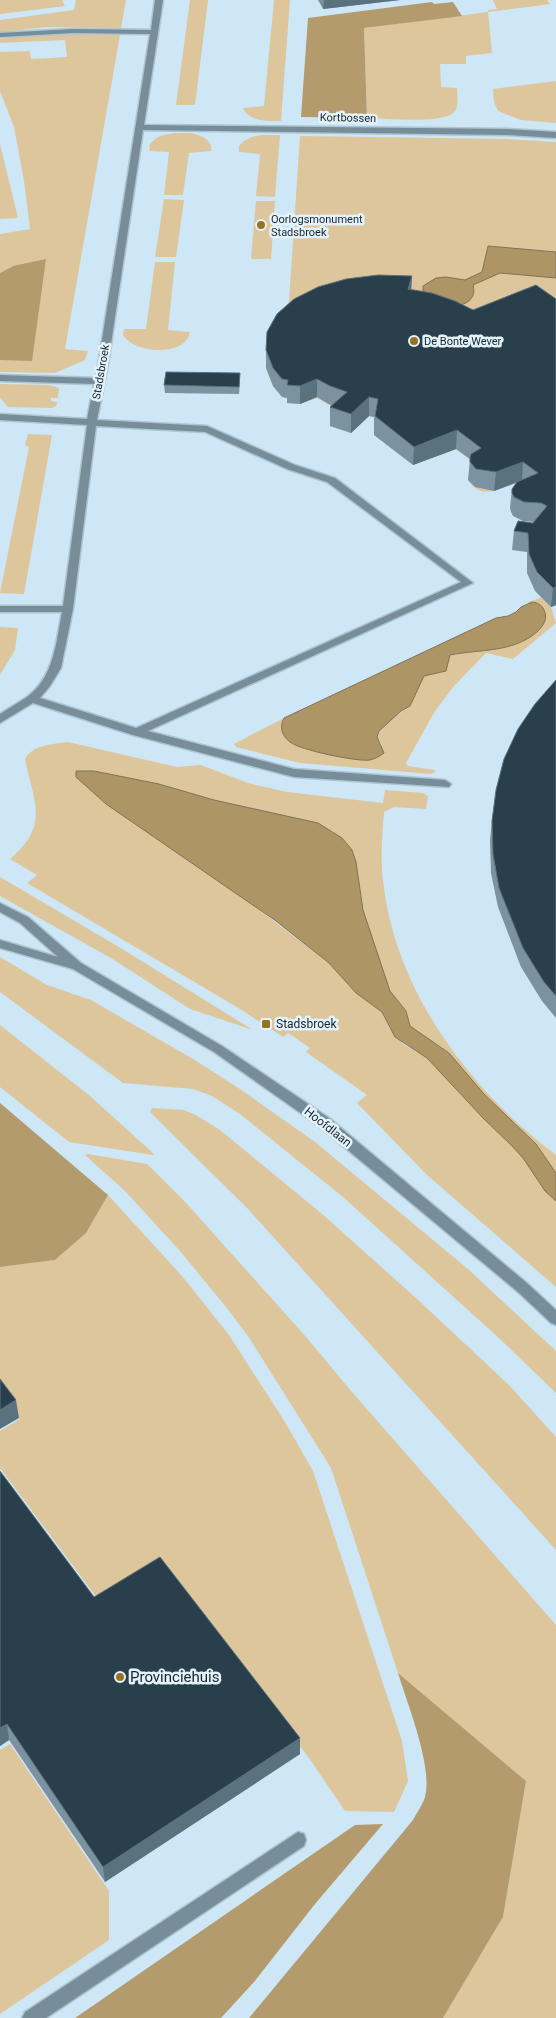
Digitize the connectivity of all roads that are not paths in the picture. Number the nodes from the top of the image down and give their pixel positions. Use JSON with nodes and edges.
{"nodes":[{"id":1,"x":158,"y":0,"type":"edge"},
{"id":2,"x":153,"y":32,"type":"junction"},
{"id":3,"x":0,"y":34,"type":"edge"},
{"id":4,"x":139,"y":127,"type":"junction"},
{"id":5,"x":556,"y":135,"type":"edge"},
{"id":6,"x":0,"y":378,"type":"edge"},
{"id":7,"x":100,"y":381,"type":"junction"},
{"id":8,"x":0,"y":418,"type":"edge"},
{"id":9,"x":92,"y":421,"type":"junction"},
{"id":10,"x":0,"y":609,"type":"edge"},
{"id":11,"x":68,"y":610,"type":"junction"},
{"id":12,"x":32,"y":699,"type":"junction"},
{"id":13,"x":0,"y":719,"type":"edge"},
{"id":14,"x":137,"y":732,"type":"junction"},
{"id":15,"x":445,"y":784,"type":"dead end"},
{"id":16,"x":0,"y":907,"type":"edge"},
{"id":17,"x":0,"y":944,"type":"edge"},
{"id":18,"x":77,"y":966,"type":"junction"},
{"id":19,"x":556,"y":1319,"type":"edge"},
{"id":20,"x":298,"y":1840,"type":"dead end"},
{"id":21,"x":31,"y":2018,"type":"edge"}],
"edges":[{"from":1,"to":2,"type":"street","name":"Stadsbroek"},
{"from":2,"to":3,"type":"street"},
{"from":2,"to":4,"type":"street","name":"Stadsbroek"},
{"from":4,"to":5,"type":"street","name":"Kortbossen"},
{"from":4,"to":7,"type":"street","name":"Stadsbroek"},
{"from":6,"to":7,"type":"street"},
{"from":7,"to":9,"type":"street","name":"Stadsbroek"},
{"from":8,"to":9,"type":"street"},
{"from":9,"to":11,"type":"street","name":"Stadsbroek"},
{"from":9,"to":14,"type":"street"},
{"from":10,"to":11,"type":"street"},
{"from":11,"to":12,"type":"street","name":"Stadsbroek"},
{"from":12,"to":13,"type":"street","name":"Stadsbroek"},
{"from":12,"to":14,"type":"street"},
{"from":14,"to":15,"type":"street"},
{"from":16,"to":18,"type":"street","name":"Hoofdlaan"},
{"from":17,"to":18,"type":"street","name":"Hoofdlaan"},
{"from":18,"to":19,"type":"street","name":"Hoofdlaan"},
{"from":20,"to":21,"type":"street"}]}
